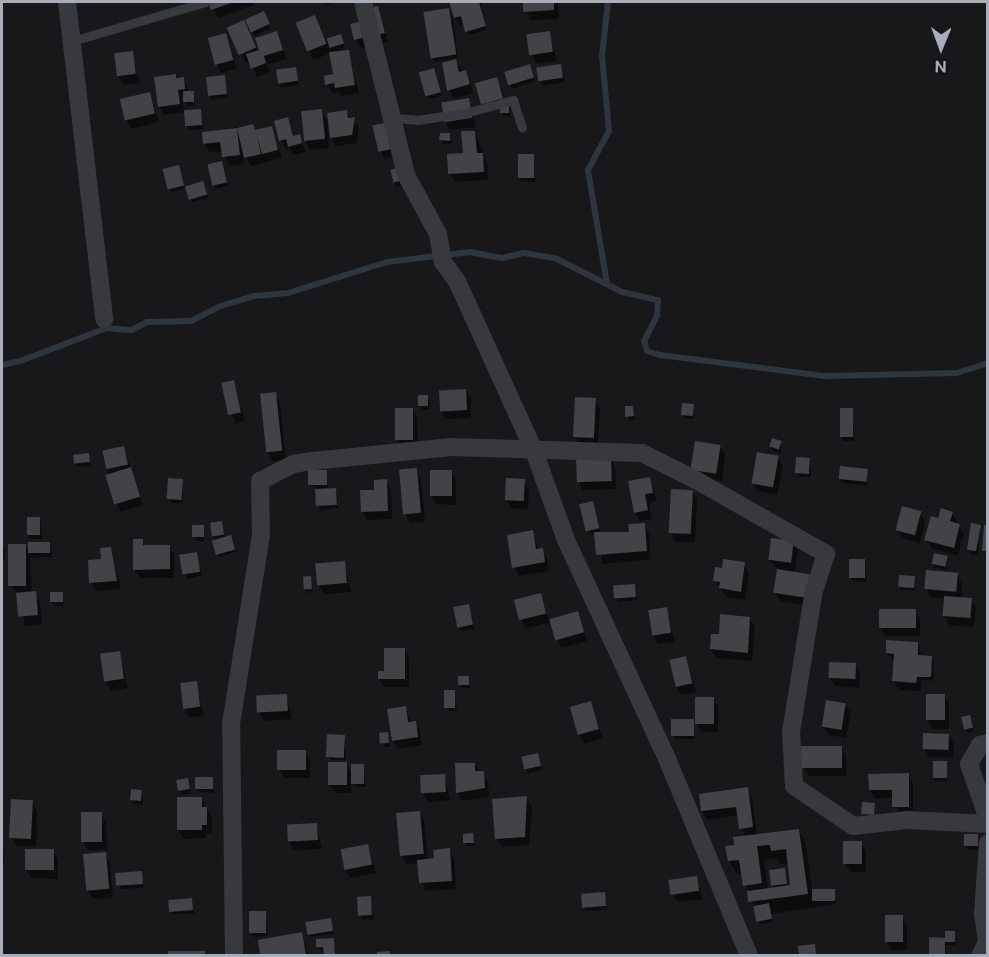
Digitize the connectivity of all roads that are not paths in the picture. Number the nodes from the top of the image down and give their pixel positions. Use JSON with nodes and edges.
{"nodes":[{"id":1,"x":67,"y":2,"type":"edge"},
{"id":2,"x":205,"y":2,"type":"edge"},
{"id":3,"x":363,"y":2,"type":"edge"},
{"id":4,"x":72,"y":41,"type":"junction"},
{"id":5,"x":392,"y":118,"type":"junction"},
{"id":6,"x":522,"y":128,"type":"dead end"},
{"id":7,"x":104,"y":319,"type":"dead end"},
{"id":8,"x":534,"y":451,"type":"junction"},
{"id":9,"x":987,"y":743,"type":"edge"},
{"id":10,"x":987,"y":819,"type":"edge"},
{"id":11,"x":987,"y":824,"type":"edge"},
{"id":12,"x":987,"y":843,"type":"edge"},
{"id":13,"x":234,"y":956,"type":"edge"},
{"id":14,"x":749,"y":956,"type":"edge"},
{"id":15,"x":980,"y":956,"type":"edge"}],
"edges":[{"from":1,"to":4,"type":"street"},
{"from":2,"to":4,"type":"lane"},
{"from":3,"to":5,"type":"street"},
{"from":4,"to":7,"type":"street"},
{"from":5,"to":6,"type":"lane"},
{"from":5,"to":8,"type":"street"},
{"from":8,"to":11,"type":"street"},
{"from":8,"to":13,"type":"street"},
{"from":8,"to":14,"type":"street"},
{"from":9,"to":10,"type":"street"},
{"from":12,"to":15,"type":"street"}]}
